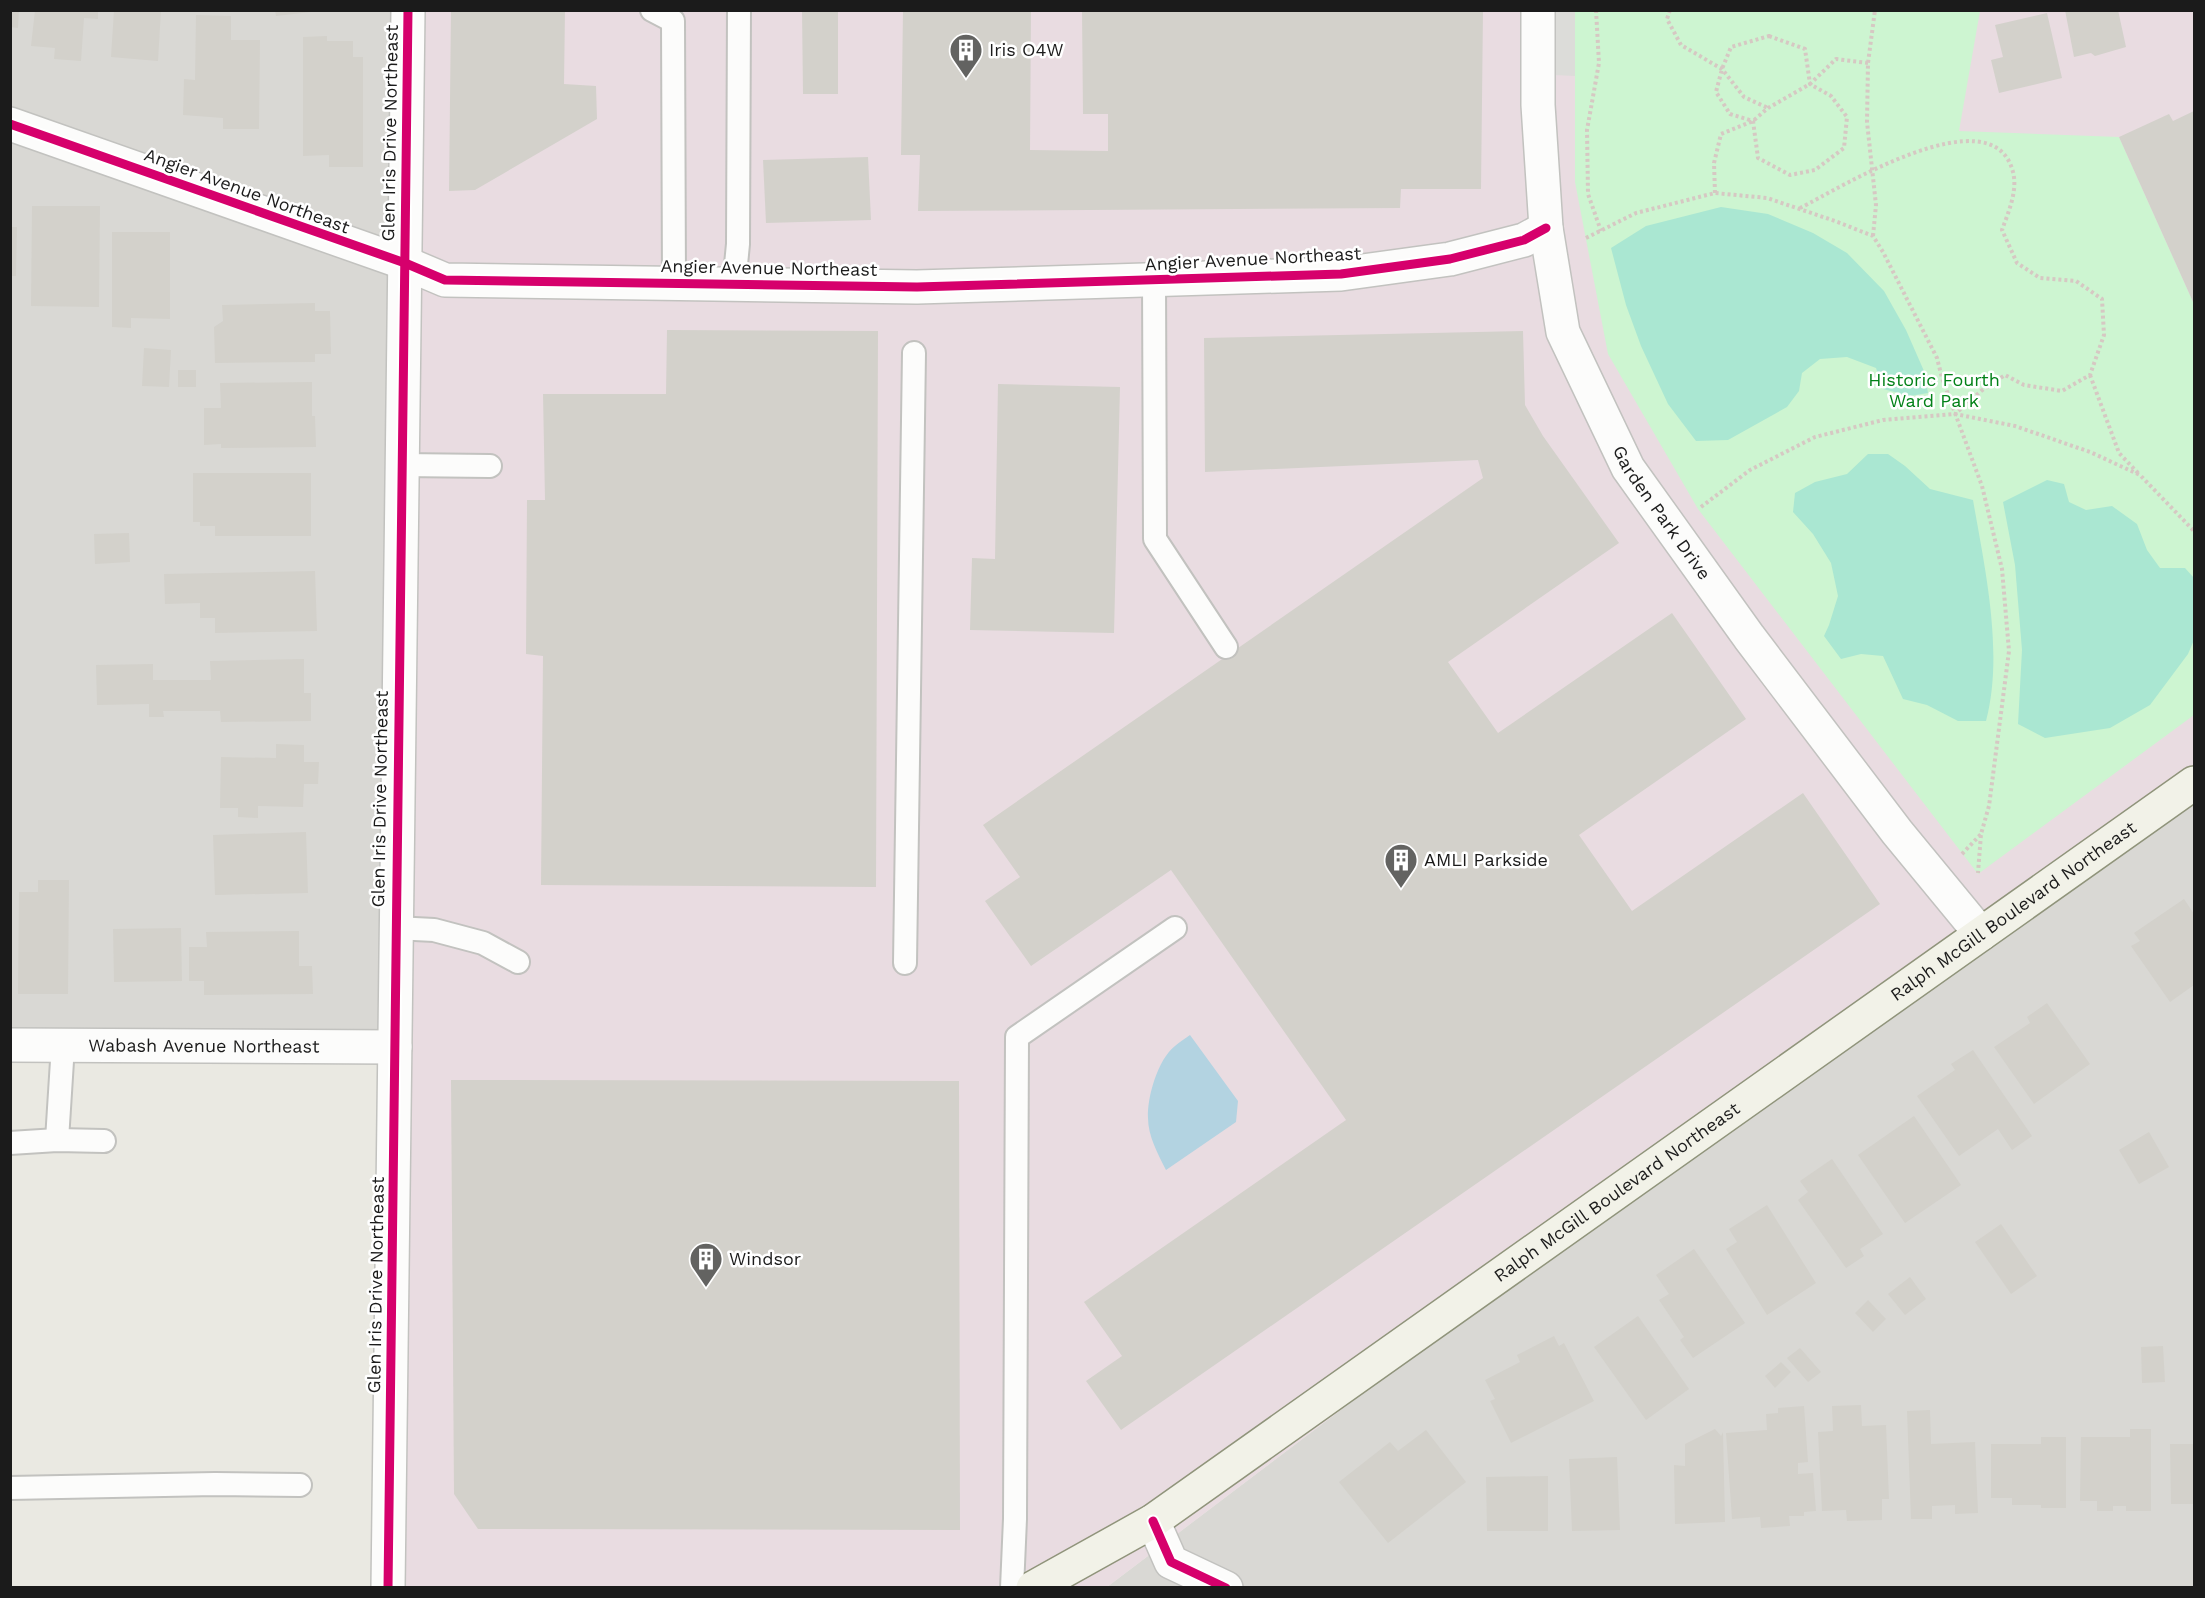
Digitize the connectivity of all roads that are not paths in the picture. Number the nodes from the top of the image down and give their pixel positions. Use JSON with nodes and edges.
{"nodes":[{"id":1,"x":408,"y":10,"type":"edge"},
{"id":2,"x":652,"y":10,"type":"edge"},
{"id":3,"x":739,"y":10,"type":"edge"},
{"id":4,"x":1538,"y":10,"type":"edge"},
{"id":5,"x":10,"y":124,"type":"edge"},
{"id":6,"x":1546,"y":228,"type":"junction"},
{"id":7,"x":405,"y":263,"type":"junction"},
{"id":8,"x":1154,"y":280,"type":"junction"},
{"id":9,"x":674,"y":283,"type":"junction"},
{"id":10,"x":734,"y":285,"type":"junction"},
{"id":11,"x":914,"y":353,"type":"dead end"},
{"id":12,"x":402,"y":465,"type":"junction"},
{"id":13,"x":490,"y":466,"type":"dead end"},
{"id":14,"x":1226,"y":647,"type":"dead end"},
{"id":15,"x":2194,"y":783,"type":"edge"},
{"id":16,"x":395,"y":928,"type":"junction"},
{"id":17,"x":1176,"y":928,"type":"dead end"},
{"id":18,"x":1981,"y":934,"type":"junction"},
{"id":19,"x":518,"y":962,"type":"dead end"},
{"id":20,"x":905,"y":963,"type":"dead end"},
{"id":21,"x":10,"y":1045,"type":"edge"},
{"id":22,"x":63,"y":1045,"type":"junction"},
{"id":23,"x":395,"y":1047,"type":"junction"},
{"id":24,"x":57,"y":1140,"type":"junction"},
{"id":25,"x":104,"y":1141,"type":"dead end"},
{"id":26,"x":10,"y":1143,"type":"edge"},
{"id":27,"x":300,"y":1485,"type":"dead end"},
{"id":28,"x":10,"y":1488,"type":"edge"},
{"id":29,"x":1153,"y":1521,"type":"junction"},
{"id":30,"x":388,"y":1587,"type":"edge"},
{"id":31,"x":1012,"y":1587,"type":"edge"},
{"id":32,"x":1033,"y":1587,"type":"edge"},
{"id":33,"x":1226,"y":1587,"type":"edge"}],
"edges":[{"from":1,"to":7,"type":"street","name":"Glen Iris Drive Northeast"},
{"from":2,"to":9,"type":"lane"},
{"from":3,"to":10,"type":"lane"},
{"from":4,"to":6,"type":"street","name":"Garden Park Drive"},
{"from":5,"to":7,"type":"street","name":"Angier Avenue Northeast"},
{"from":6,"to":8,"type":"street","name":"Angier Avenue Northeast"},
{"from":6,"to":18,"type":"street","name":"Garden Park Drive"},
{"from":7,"to":9,"type":"street","name":"Angier Avenue Northeast"},
{"from":7,"to":12,"type":"street","name":"Glen Iris Drive Northeast"},
{"from":8,"to":10,"type":"street","name":"Angier Avenue Northeast"},
{"from":8,"to":14,"type":"lane"},
{"from":9,"to":10,"type":"street","name":"Angier Avenue Northeast"},
{"from":11,"to":20,"type":"lane"},
{"from":12,"to":13,"type":"lane"},
{"from":12,"to":16,"type":"street","name":"Glen Iris Drive Northeast"},
{"from":15,"to":18,"type":"main road","name":"Ralph McGill Boulevard Northeast"},
{"from":16,"to":19,"type":"lane"},
{"from":16,"to":23,"type":"street","name":"Glen Iris Drive Northeast"},
{"from":17,"to":31,"type":"lane"},
{"from":18,"to":29,"type":"main road","name":"Ralph McGill Boulevard Northeast"},
{"from":21,"to":22,"type":"street","name":"Wabash Avenue Northeast"},
{"from":22,"to":23,"type":"street","name":"Wabash Avenue Northeast"},
{"from":22,"to":24,"type":"lane"},
{"from":23,"to":30,"type":"street","name":"Glen Iris Drive Northeast"},
{"from":24,"to":25,"type":"lane"},
{"from":24,"to":26,"type":"lane"},
{"from":27,"to":28,"type":"lane"},
{"from":29,"to":32,"type":"main road","name":"Ralph McGill Boulevard Northeast"},
{"from":29,"to":33,"type":"street"}]}
